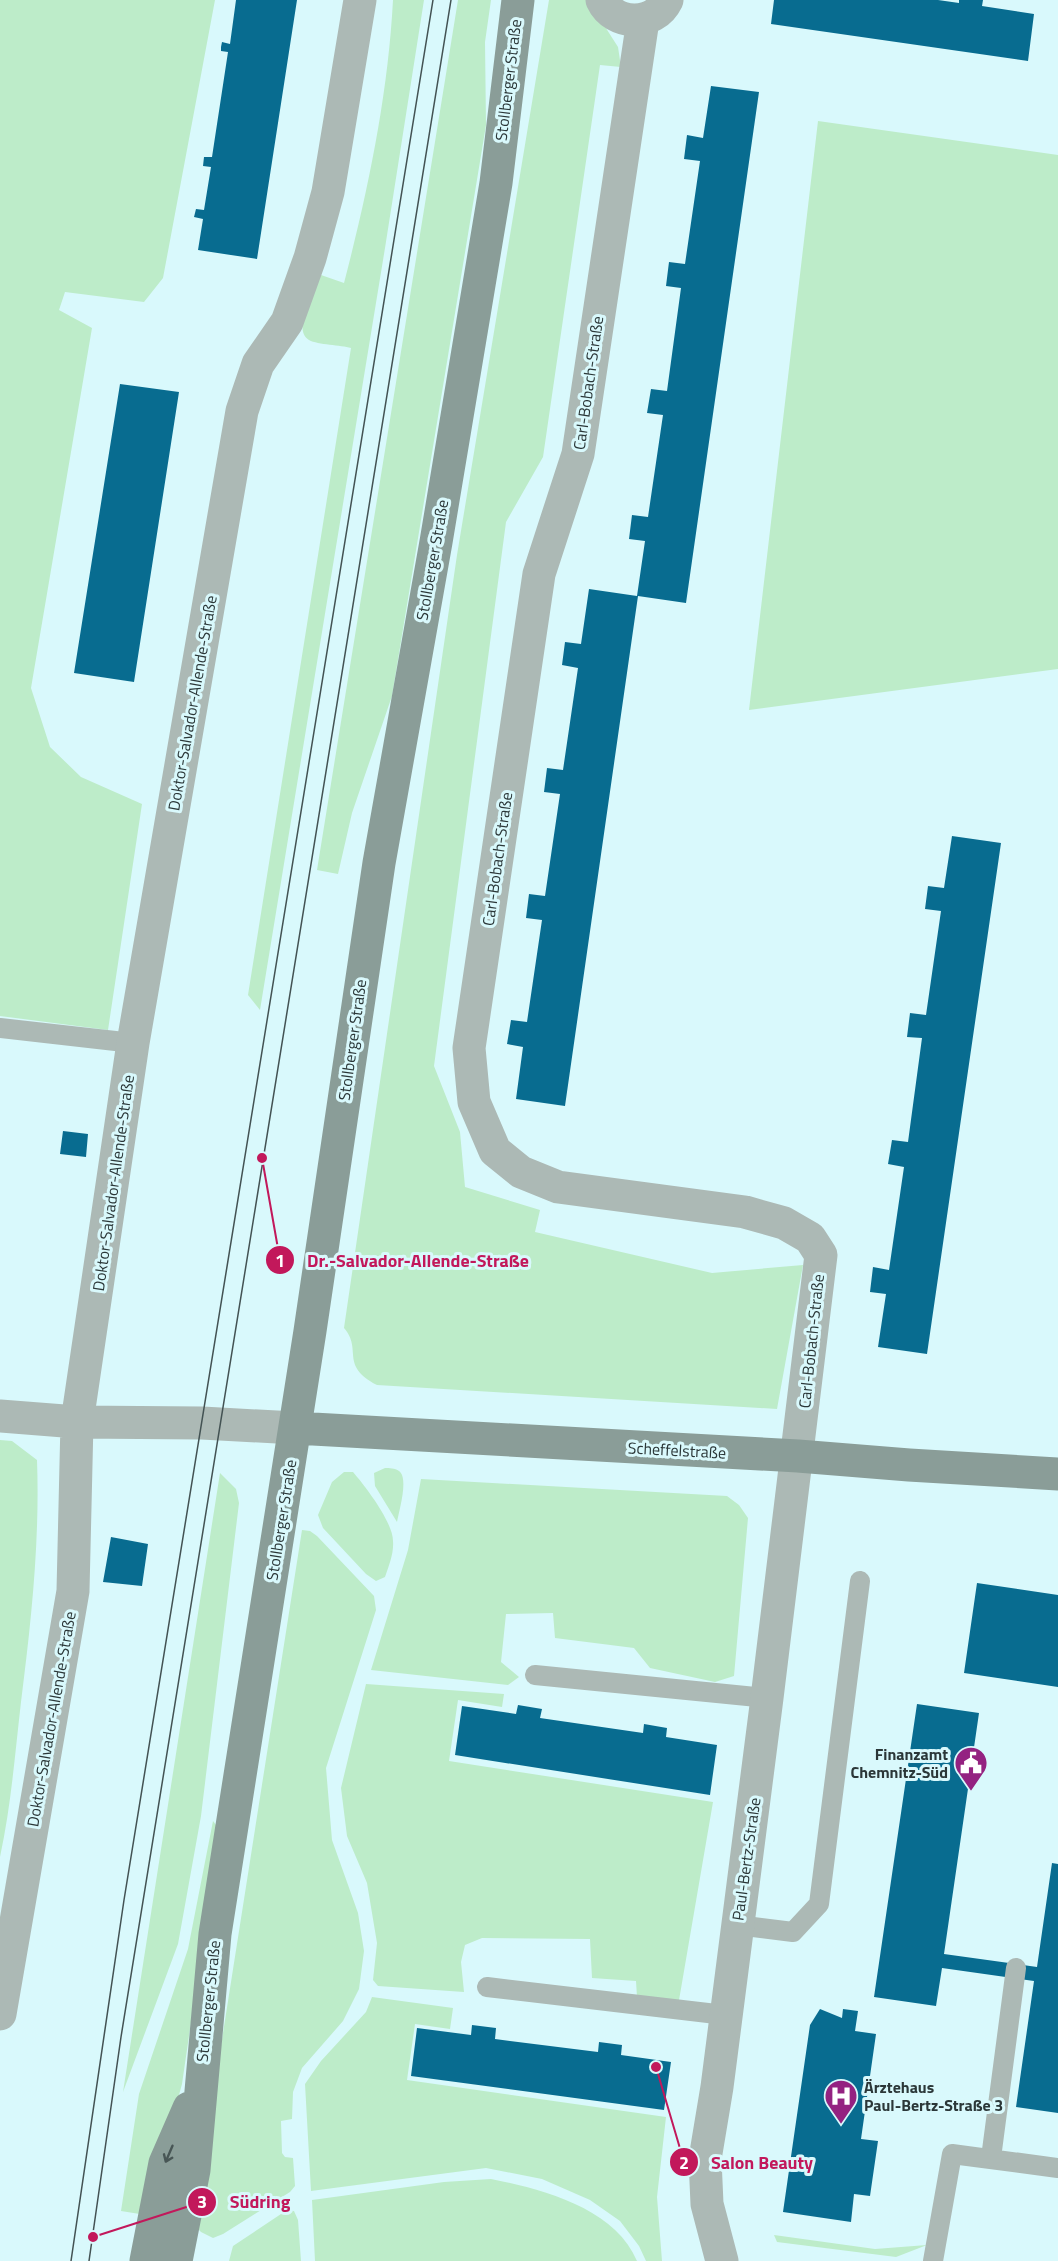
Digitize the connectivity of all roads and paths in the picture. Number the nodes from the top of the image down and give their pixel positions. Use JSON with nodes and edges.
{"nodes":[{"id":1,"x":360,"y":0,"type":"edge"},
{"id":2,"x":518,"y":0,"type":"edge"},
{"id":3,"x":602,"y":0,"type":"edge"},
{"id":4,"x":655,"y":10,"type":"edge"},
{"id":5,"x":0,"y":1028,"type":"edge"},
{"id":6,"x":133,"y":1043,"type":"junction"},
{"id":7,"x":0,"y":1416,"type":"edge"},
{"id":8,"x":77,"y":1422,"type":"junction"},
{"id":9,"x":296,"y":1428,"type":"junction"},
{"id":10,"x":798,"y":1456,"type":"junction"},
{"id":11,"x":1058,"y":1474,"type":"edge"},
{"id":12,"x":860,"y":1581,"type":"dead end"},
{"id":13,"x":535,"y":1675,"type":"dead end"},
{"id":14,"x":767,"y":1698,"type":"junction"},
{"id":15,"x":737,"y":1925,"type":"junction"},
{"id":16,"x":1016,"y":1968,"type":"dead end"},
{"id":17,"x":487,"y":1987,"type":"dead end"},
{"id":18,"x":0,"y":2014,"type":"edge"},
{"id":19,"x":725,"y":2015,"type":"junction"},
{"id":20,"x":200,"y":2081,"type":"junction"},
{"id":21,"x":991,"y":2158,"type":"junction"},
{"id":22,"x":1058,"y":2168,"type":"edge"},
{"id":23,"x":146,"y":2261,"type":"edge"},
{"id":24,"x":176,"y":2261,"type":"edge"},
{"id":25,"x":722,"y":2261,"type":"edge"},
{"id":26,"x":933,"y":2261,"type":"edge"}],
"edges":[{"from":1,"to":6,"type":"street","name":"Doktor-Salvador-Allende-Straße"},
{"from":2,"to":9,"type":"main road","name":"Stollberger Straße"},
{"from":3,"to":4,"type":"street","name":"Carl-Bobach-Straße"},
{"from":4,"to":10,"type":"street","name":"Carl-Bobach-Straße"},
{"from":5,"to":6,"type":"lane"},
{"from":6,"to":8,"type":"street","name":"Doktor-Salvador-Allende-Straße"},
{"from":7,"to":8,"type":"street"},
{"from":8,"to":9,"type":"street"},
{"from":8,"to":18,"type":"street","name":"Doktor-Salvador-Allende-Straße"},
{"from":9,"to":10,"type":"main road","name":"Scheffelstraße"},
{"from":9,"to":20,"type":"main road","name":"Stollberger Straße"},
{"from":10,"to":11,"type":"main road","name":"Scheffelstraße"},
{"from":10,"to":14,"type":"street","name":"Paul-Bertz-Straße"},
{"from":12,"to":15,"type":"lane"},
{"from":13,"to":14,"type":"lane"},
{"from":14,"to":15,"type":"street","name":"Paul-Bertz-Straße"},
{"from":15,"to":19,"type":"street","name":"Paul-Bertz-Straße"},
{"from":16,"to":21,"type":"lane"},
{"from":17,"to":19,"type":"lane"},
{"from":19,"to":25,"type":"street","name":"Paul-Bertz-Straße"},
{"from":20,"to":23,"type":"main road","name":"Stollberger Straße","one_way":true},
{"from":20,"to":24,"type":"main road","name":"Stollberger Straße"},
{"from":21,"to":22,"type":"lane"},
{"from":21,"to":26,"type":"lane"}]}
